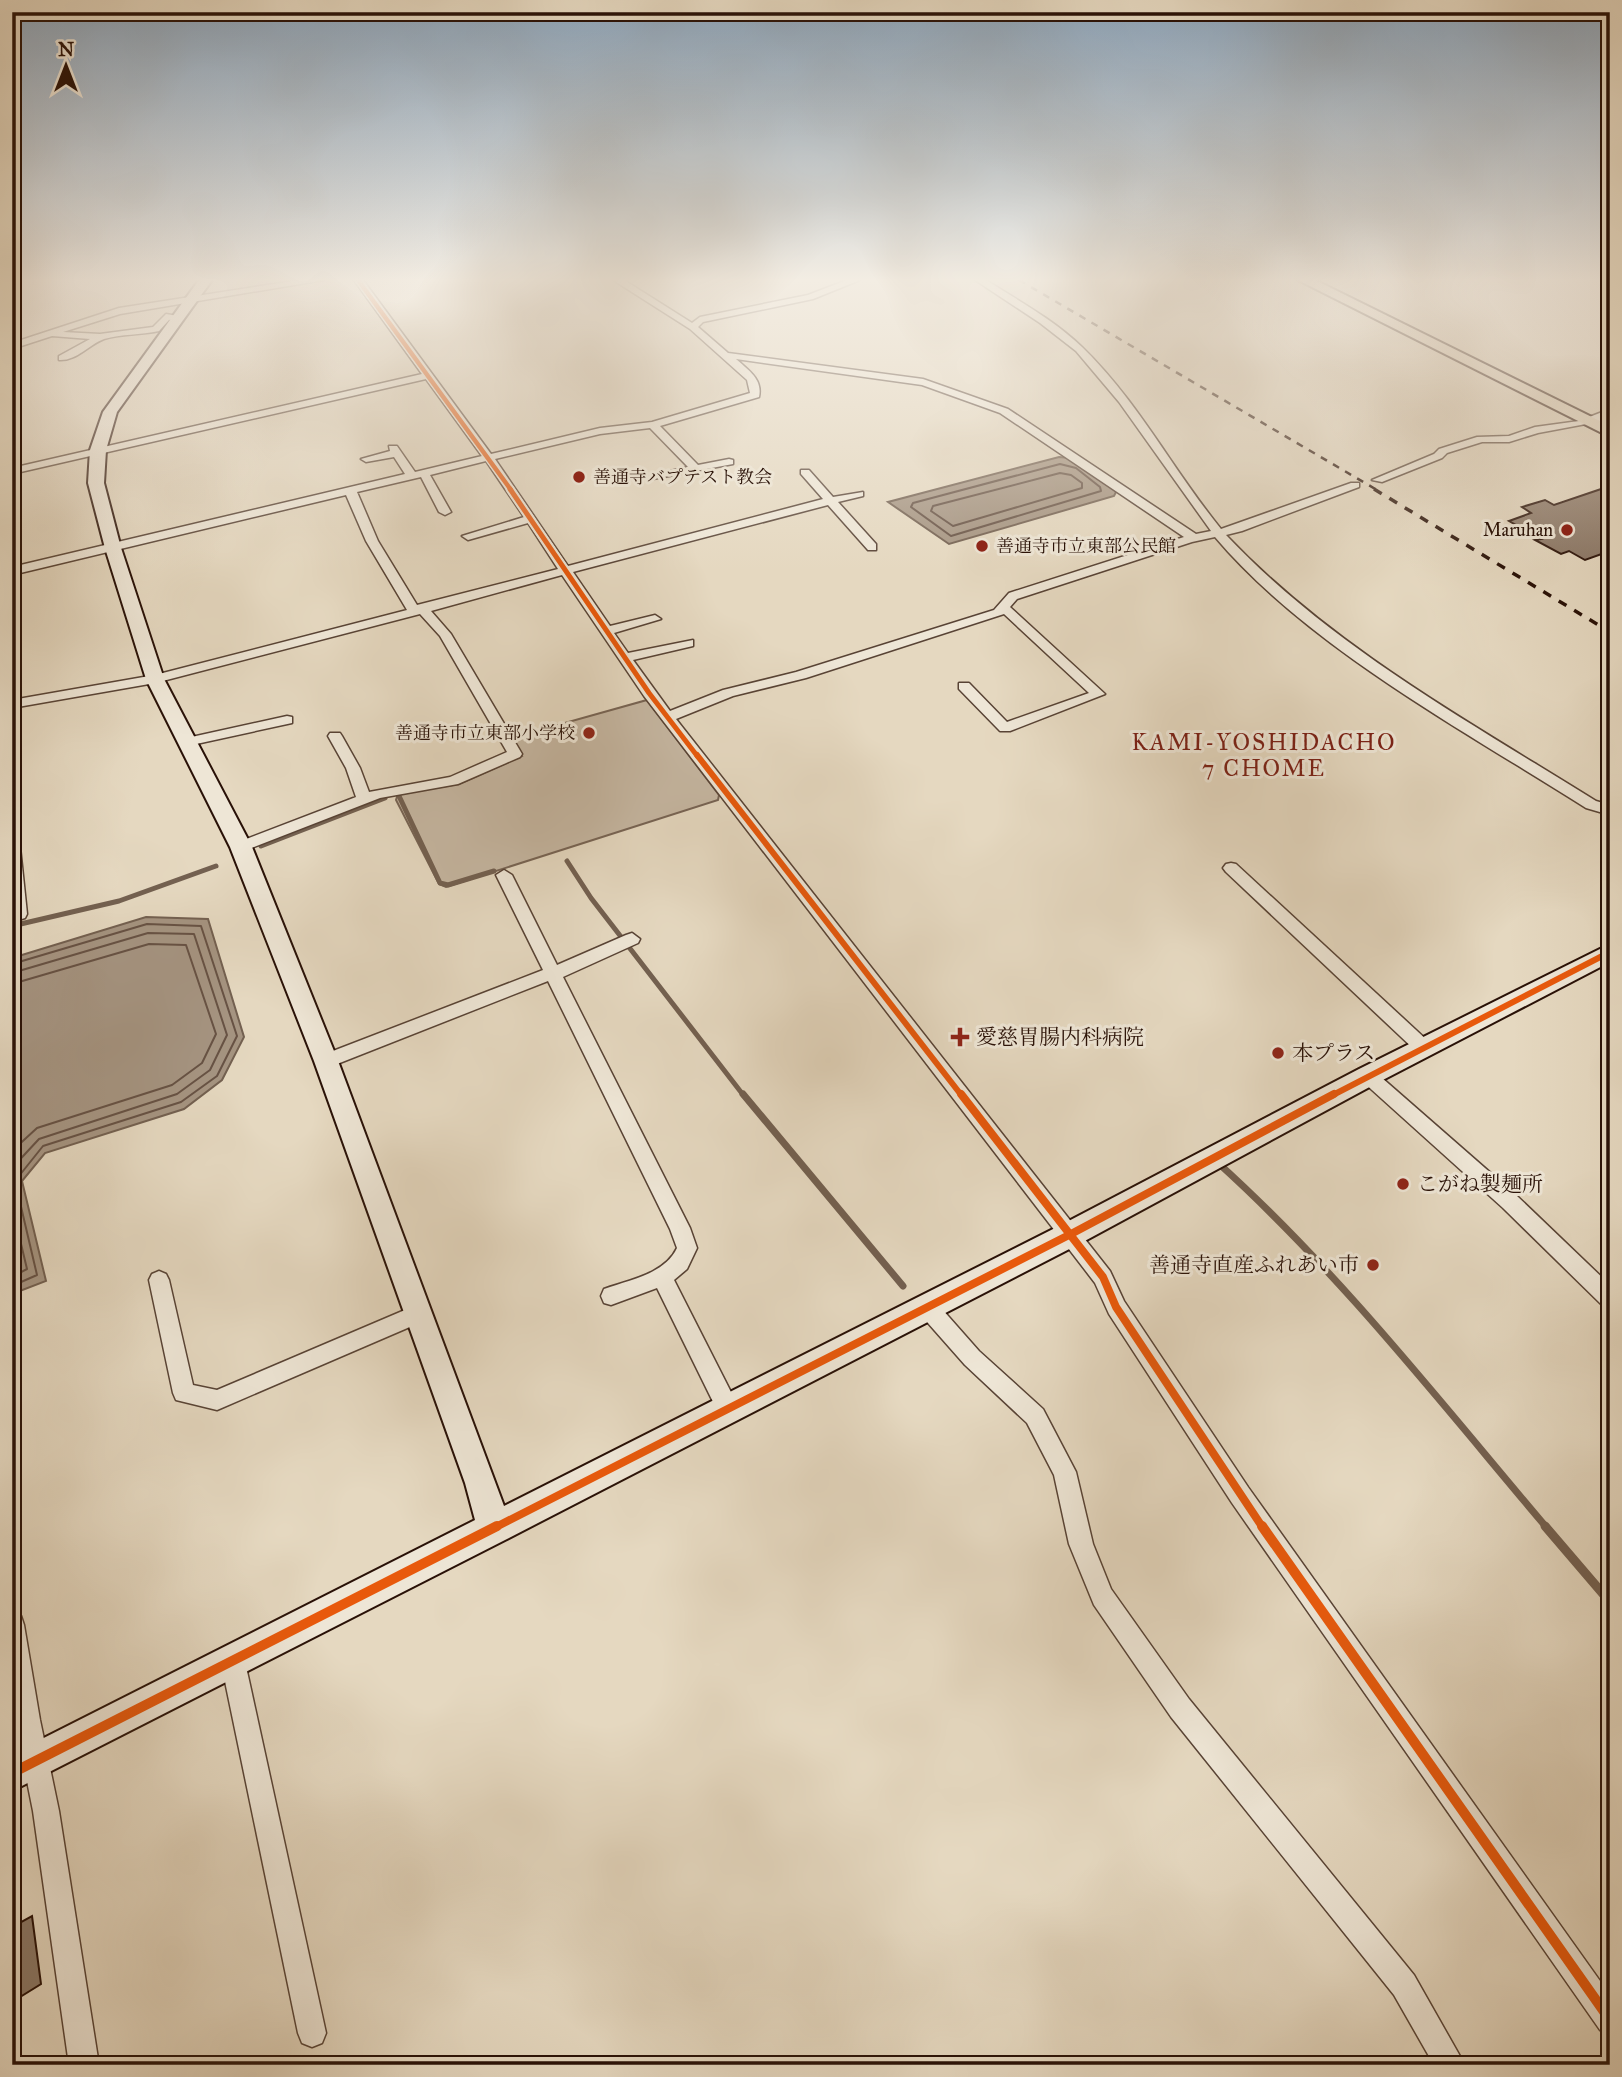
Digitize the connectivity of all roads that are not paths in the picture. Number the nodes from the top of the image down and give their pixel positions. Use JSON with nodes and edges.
{"nodes":[{"id":1,"x":134,"y":377,"type":"edge"},
{"id":2,"x":424,"y":377,"type":"edge"},
{"id":3,"x":429,"y":377,"type":"edge"},
{"id":4,"x":750,"y":377,"type":"edge"},
{"id":5,"x":886,"y":377,"type":"edge"},
{"id":6,"x":1104,"y":377,"type":"edge"},
{"id":7,"x":1499,"y":377,"type":"edge"},
{"id":8,"x":1610,"y":412,"type":"edge"},
{"id":9,"x":1589,"y":422,"type":"junction"},
{"id":10,"x":653,"y":425,"type":"junction"},
{"id":11,"x":1610,"y":432,"type":"edge"},
{"id":12,"x":98,"y":450,"type":"junction"},
{"id":13,"x":488,"y":457,"type":"junction"},
{"id":14,"x":366,"y":459,"type":"dead end"},
{"id":15,"x":729,"y":462,"type":"dead end"},
{"id":16,"x":695,"y":469,"type":"junction"},
{"id":17,"x":12,"y":471,"type":"edge"},
{"id":18,"x":805,"y":472,"type":"dead end"},
{"id":19,"x":418,"y":474,"type":"junction"},
{"id":20,"x":657,"y":477,"type":"dead end"},
{"id":21,"x":1378,"y":480,"type":"dead end"},
{"id":22,"x":1355,"y":485,"type":"dead end"},
{"id":23,"x":350,"y":490,"type":"junction"},
{"id":24,"x":859,"y":494,"type":"dead end"},
{"id":25,"x":830,"y":500,"type":"junction"},
{"id":26,"x":445,"y":512,"type":"dead end"},
{"id":27,"x":531,"y":519,"type":"junction"},
{"id":28,"x":1218,"y":535,"type":"junction"},
{"id":29,"x":468,"y":536,"type":"dead end"},
{"id":30,"x":1194,"y":538,"type":"junction"},
{"id":31,"x":872,"y":547,"type":"dead end"},
{"id":32,"x":113,"y":548,"type":"junction"},
{"id":33,"x":12,"y":571,"type":"edge"},
{"id":34,"x":565,"y":572,"type":"junction"},
{"id":35,"x":1003,"y":607,"type":"junction"},
{"id":36,"x":417,"y":609,"type":"junction"},
{"id":37,"x":655,"y":619,"type":"dead end"},
{"id":38,"x":606,"y":631,"type":"junction"},
{"id":39,"x":688,"y":643,"type":"dead end"},
{"id":40,"x":624,"y":658,"type":"junction"},
{"id":41,"x":155,"y":679,"type":"junction"},
{"id":42,"x":964,"y":686,"type":"dead end"},
{"id":43,"x":12,"y":704,"type":"edge"},
{"id":44,"x":668,"y":717,"type":"junction"},
{"id":45,"x":287,"y":720,"type":"dead end"},
{"id":46,"x":335,"y":736,"type":"dead end"},
{"id":47,"x":187,"y":742,"type":"junction"},
{"id":48,"x":364,"y":798,"type":"junction"},
{"id":49,"x":1610,"y":810,"type":"edge"},
{"id":50,"x":241,"y":847,"type":"junction"},
{"id":51,"x":12,"y":848,"type":"edge"},
{"id":52,"x":1231,"y":868,"type":"dead end"},
{"id":53,"x":504,"y":875,"type":"dead end"},
{"id":54,"x":12,"y":916,"type":"edge"},
{"id":55,"x":627,"y":942,"type":"dead end"},
{"id":56,"x":1610,"y":952,"type":"edge"},
{"id":57,"x":553,"y":974,"type":"junction"},
{"id":58,"x":1423,"y":1047,"type":"junction"},
{"id":59,"x":326,"y":1061,"type":"junction"},
{"id":60,"x":1368,"y":1076,"type":"junction"},
{"id":61,"x":1070,"y":1234,"type":"junction"},
{"id":62,"x":662,"y":1277,"type":"junction"},
{"id":63,"x":159,"y":1280,"type":"dead end"},
{"id":64,"x":611,"y":1296,"type":"dead end"},
{"id":65,"x":1610,"y":1299,"type":"edge"},
{"id":66,"x":927,"y":1307,"type":"junction"},
{"id":67,"x":419,"y":1313,"type":"junction"},
{"id":68,"x":729,"y":1409,"type":"junction"},
{"id":69,"x":494,"y":1529,"type":"junction"},
{"id":70,"x":12,"y":1625,"type":"edge"},
{"id":71,"x":233,"y":1662,"type":"junction"},
{"id":72,"x":24,"y":1767,"type":"edge"},
{"id":73,"x":1610,"y":2020,"type":"edge"},
{"id":74,"x":312,"y":2033,"type":"dead end"},
{"id":75,"x":84,"y":2065,"type":"edge"},
{"id":76,"x":1450,"y":2065,"type":"edge"}],
"edges":[{"from":1,"to":12,"type":"street"},
{"from":2,"to":12,"type":"street"},
{"from":3,"to":13,"type":"street"},
{"from":4,"to":10,"type":"street"},
{"from":5,"to":30,"type":"street"},
{"from":6,"to":28,"type":"street"},
{"from":7,"to":9,"type":"main road"},
{"from":8,"to":9,"type":"street"},
{"from":9,"to":11,"type":"main road"},
{"from":9,"to":21,"type":"street"},
{"from":10,"to":13,"type":"street"},
{"from":10,"to":16,"type":"street"},
{"from":12,"to":17,"type":"street"},
{"from":12,"to":32,"type":"street"},
{"from":13,"to":19,"type":"street"},
{"from":13,"to":27,"type":"street"},
{"from":14,"to":19,"type":"street"},
{"from":15,"to":16,"type":"street"},
{"from":16,"to":20,"type":"street"},
{"from":18,"to":25,"type":"street"},
{"from":19,"to":23,"type":"street"},
{"from":19,"to":26,"type":"street"},
{"from":22,"to":28,"type":"street"},
{"from":23,"to":32,"type":"street"},
{"from":23,"to":36,"type":"street"},
{"from":24,"to":25,"type":"street"},
{"from":25,"to":31,"type":"street"},
{"from":25,"to":34,"type":"street"},
{"from":27,"to":29,"type":"street"},
{"from":27,"to":34,"type":"street"},
{"from":28,"to":30,"type":"street"},
{"from":28,"to":49,"type":"street"},
{"from":30,"to":35,"type":"street"},
{"from":32,"to":33,"type":"street"},
{"from":32,"to":41,"type":"street"},
{"from":34,"to":36,"type":"street"},
{"from":34,"to":38,"type":"street"},
{"from":35,"to":42,"type":"street"},
{"from":35,"to":44,"type":"street"},
{"from":36,"to":41,"type":"street"},
{"from":36,"to":48,"type":"street"},
{"from":37,"to":38,"type":"street"},
{"from":38,"to":40,"type":"street"},
{"from":39,"to":40,"type":"street"},
{"from":40,"to":44,"type":"street"},
{"from":41,"to":43,"type":"street"},
{"from":41,"to":47,"type":"street"},
{"from":44,"to":61,"type":"street"},
{"from":45,"to":47,"type":"street"},
{"from":46,"to":48,"type":"street"},
{"from":47,"to":50,"type":"street"},
{"from":48,"to":50,"type":"street"},
{"from":50,"to":59,"type":"street"},
{"from":51,"to":54,"type":"street"},
{"from":52,"to":58,"type":"street"},
{"from":53,"to":57,"type":"street"},
{"from":55,"to":57,"type":"street"},
{"from":56,"to":58,"type":"street"},
{"from":57,"to":59,"type":"street"},
{"from":57,"to":62,"type":"street"},
{"from":58,"to":60,"type":"street"},
{"from":59,"to":67,"type":"street"},
{"from":60,"to":61,"type":"street"},
{"from":60,"to":65,"type":"street"},
{"from":61,"to":66,"type":"street"},
{"from":61,"to":73,"type":"street"},
{"from":62,"to":64,"type":"street"},
{"from":62,"to":68,"type":"street"},
{"from":63,"to":67,"type":"street"},
{"from":66,"to":68,"type":"street"},
{"from":66,"to":76,"type":"street"},
{"from":67,"to":69,"type":"street"},
{"from":68,"to":69,"type":"street"},
{"from":69,"to":71,"type":"street"},
{"from":70,"to":72,"type":"street"},
{"from":71,"to":72,"type":"street"},
{"from":71,"to":74,"type":"street"},
{"from":72,"to":75,"type":"street"}]}
